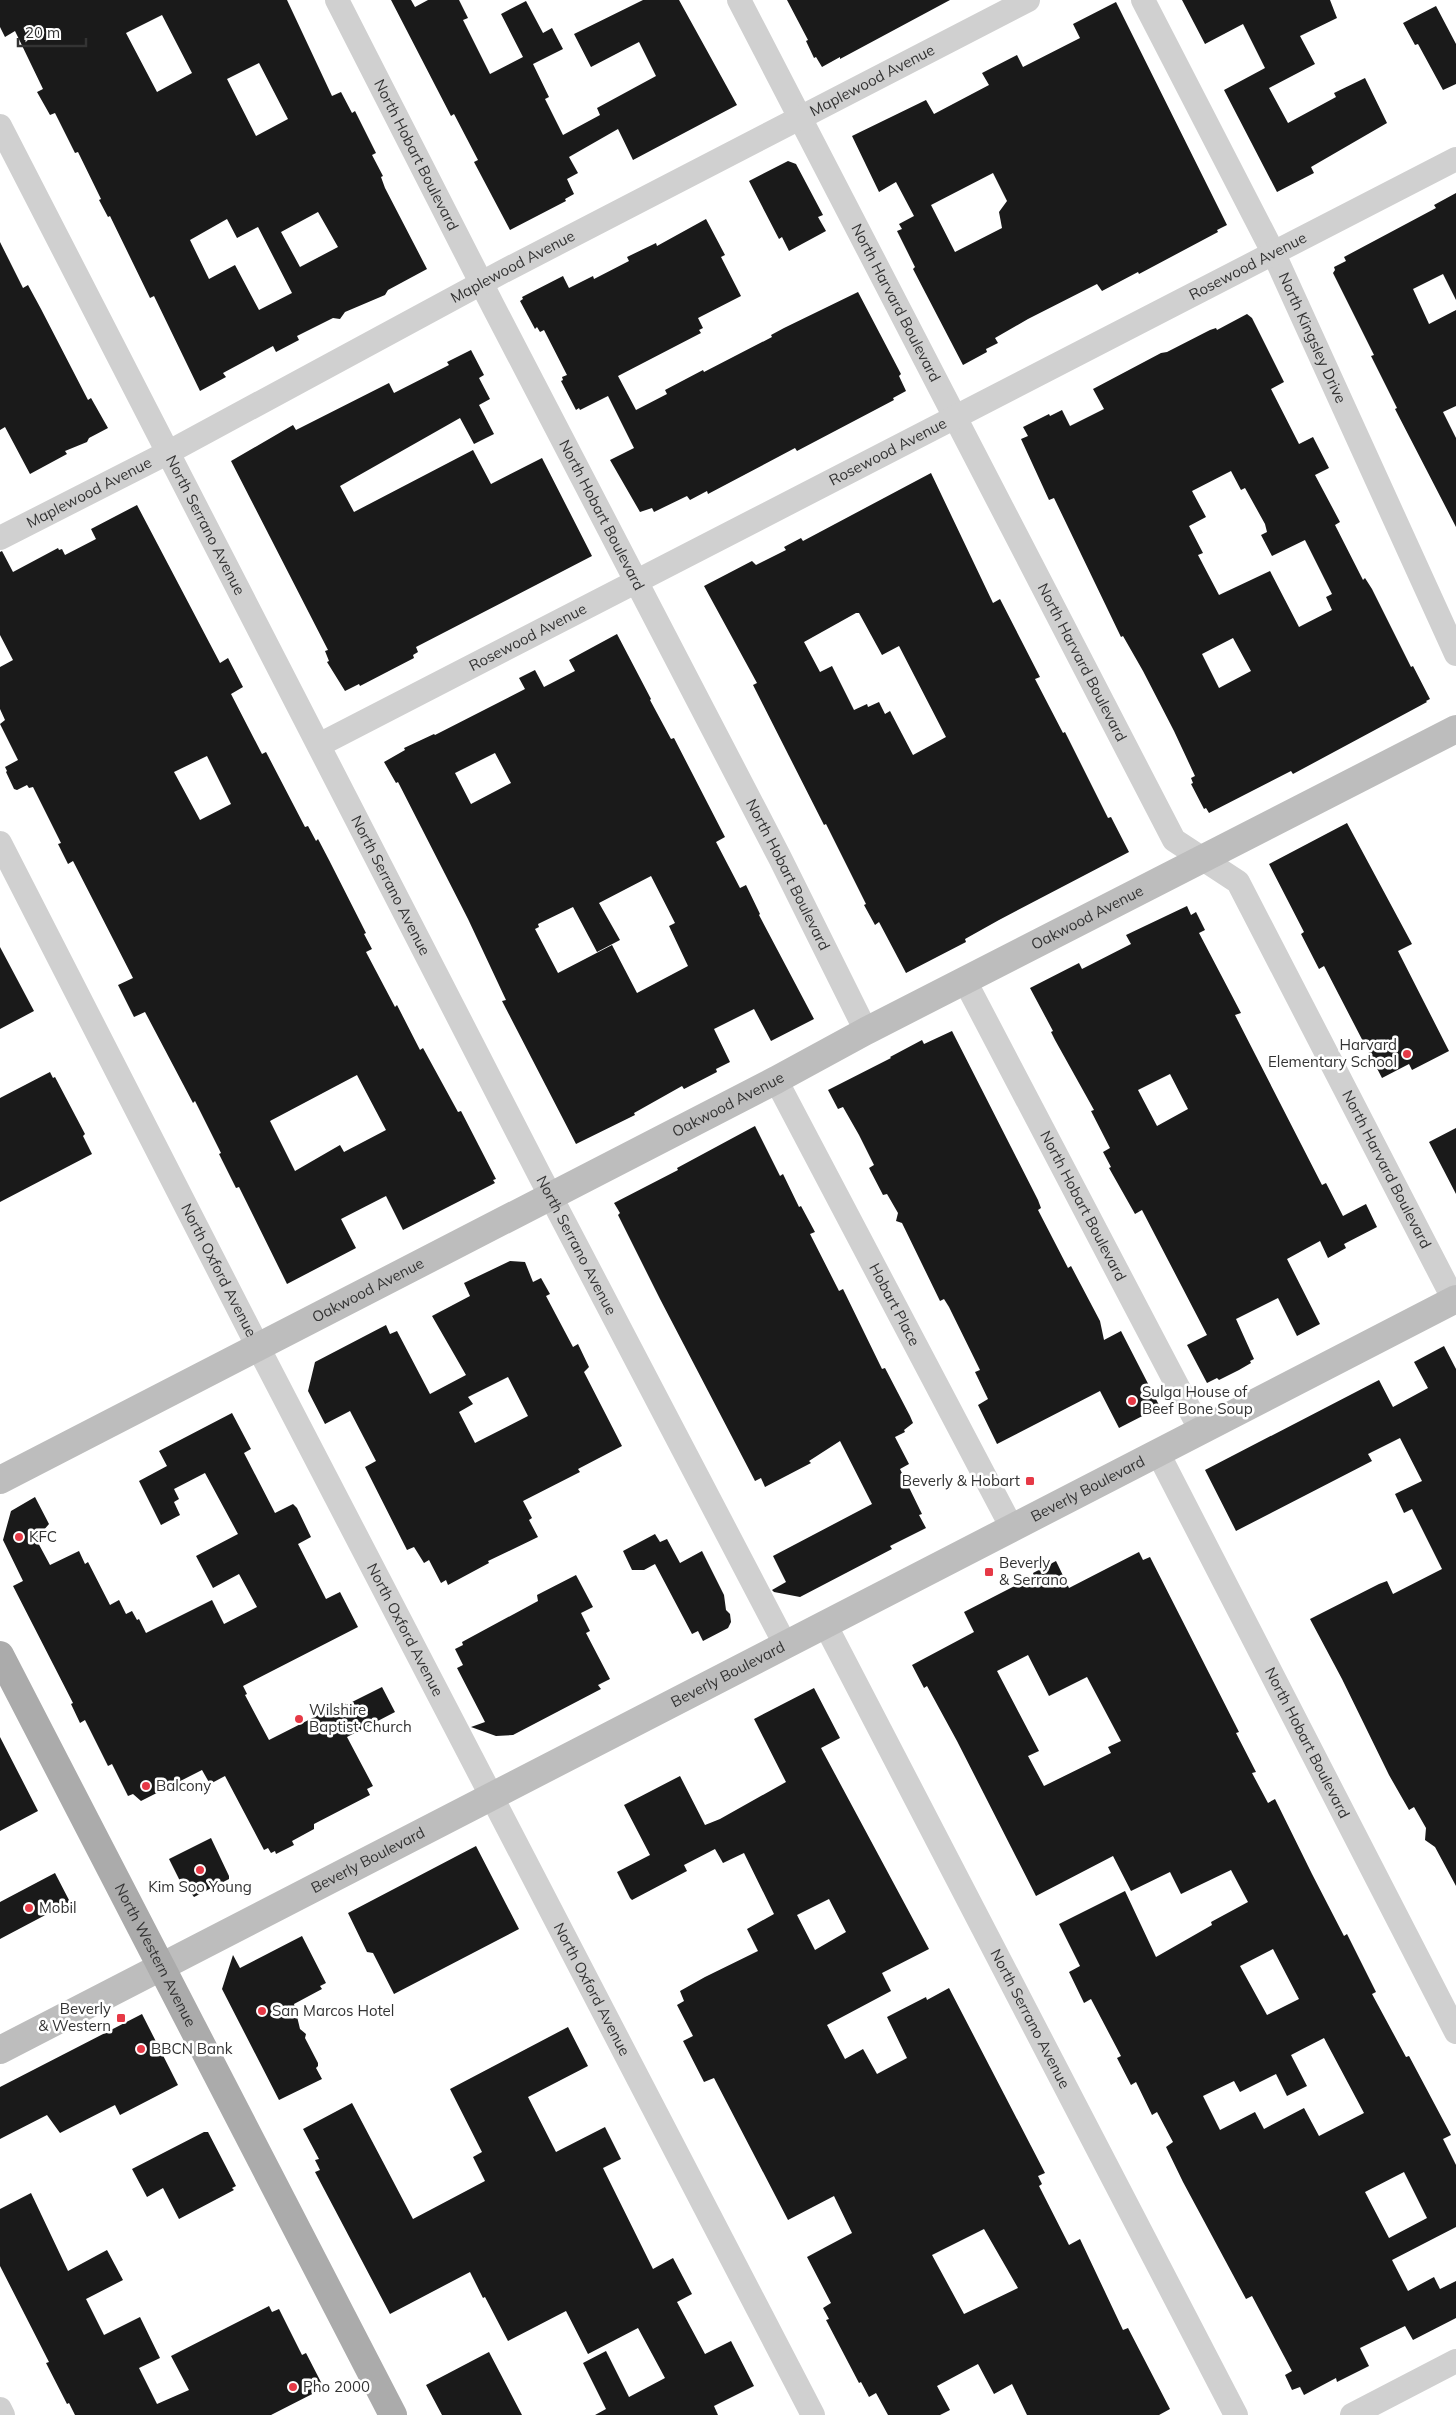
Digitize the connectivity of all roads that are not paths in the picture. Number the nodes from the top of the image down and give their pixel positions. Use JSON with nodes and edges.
{"nodes":[{"id":1,"x":337,"y":0,"type":"edge"},
{"id":2,"x":739,"y":0,"type":"edge"},
{"id":3,"x":1028,"y":0,"type":"edge"},
{"id":4,"x":1143,"y":0,"type":"edge"},
{"id":5,"x":800,"y":119,"type":"junction"},
{"id":6,"x":0,"y":126,"type":"edge"},
{"id":7,"x":1456,"y":159,"type":"edge"},
{"id":8,"x":1274,"y":254,"type":"junction"},
{"id":9,"x":481,"y":283,"type":"junction"},
{"id":10,"x":955,"y":418,"type":"junction"},
{"id":11,"x":169,"y":452,"type":"junction"},
{"id":12,"x":0,"y":538,"type":"edge"},
{"id":13,"x":636,"y":581,"type":"junction"},
{"id":14,"x":1456,"y":654,"type":"edge"},
{"id":15,"x":1456,"y":729,"type":"edge"},
{"id":16,"x":319,"y":745,"type":"junction"},
{"id":17,"x":0,"y":843,"type":"edge"},
{"id":18,"x":1204,"y":859,"type":"junction"},
{"id":19,"x":965,"y":981,"type":"junction"},
{"id":20,"x":866,"y":1031,"type":"junction"},
{"id":21,"x":776,"y":1080,"type":"junction"},
{"id":22,"x":551,"y":1197,"type":"junction"},
{"id":23,"x":1455,"y":1300,"type":"edge"},
{"id":24,"x":258,"y":1347,"type":"junction"},
{"id":25,"x":1202,"y":1431,"type":"junction"},
{"id":26,"x":1158,"y":1453,"type":"junction"},
{"id":27,"x":0,"y":1480,"type":"edge"},
{"id":28,"x":1012,"y":1528,"type":"junction"},
{"id":29,"x":826,"y":1624,"type":"junction"},
{"id":30,"x":785,"y":1644,"type":"junction"},
{"id":31,"x":0,"y":1655,"type":"edge"},
{"id":32,"x":492,"y":1796,"type":"junction"},
{"id":33,"x":162,"y":1967,"type":"junction"},
{"id":34,"x":1456,"y":2032,"type":"edge"},
{"id":35,"x":0,"y":2050,"type":"edge"},
{"id":36,"x":1456,"y":2361,"type":"edge"},
{"id":37,"x":0,"y":2409,"type":"edge"},
{"id":38,"x":3,"y":2415,"type":"edge"},
{"id":39,"x":393,"y":2415,"type":"edge"},
{"id":40,"x":813,"y":2415,"type":"edge"},
{"id":41,"x":1236,"y":2415,"type":"edge"},
{"id":42,"x":1352,"y":2415,"type":"edge"}],
"edges":[{"from":1,"to":9,"type":"street","name":"North Hobart Boulevard"},
{"from":2,"to":5,"type":"street","name":"North Harvard Boulevard"},
{"from":3,"to":5,"type":"street","name":"Maplewood Avenue"},
{"from":4,"to":8,"type":"street","name":"North Kingsley Drive"},
{"from":5,"to":9,"type":"street","name":"Maplewood Avenue"},
{"from":5,"to":10,"type":"street","name":"North Harvard Boulevard"},
{"from":6,"to":11,"type":"street","name":"North Serrano Avenue"},
{"from":7,"to":8,"type":"street","name":"Rosewood Avenue"},
{"from":8,"to":10,"type":"street","name":"Rosewood Avenue"},
{"from":8,"to":14,"type":"street","name":"North Kingsley Drive"},
{"from":9,"to":11,"type":"street","name":"Maplewood Avenue"},
{"from":9,"to":13,"type":"street","name":"North Hobart Boulevard"},
{"from":10,"to":13,"type":"street","name":"Rosewood Avenue"},
{"from":10,"to":18,"type":"street","name":"North Harvard Boulevard"},
{"from":11,"to":12,"type":"street","name":"Maplewood Avenue"},
{"from":11,"to":16,"type":"street","name":"North Serrano Avenue"},
{"from":13,"to":16,"type":"street","name":"Rosewood Avenue"},
{"from":13,"to":20,"type":"street","name":"North Hobart Boulevard"},
{"from":15,"to":18,"type":"street","name":"Oakwood Avenue"},
{"from":16,"to":22,"type":"street","name":"North Serrano Avenue"},
{"from":17,"to":24,"type":"street","name":"North Oxford Avenue"},
{"from":18,"to":19,"type":"street","name":"Oakwood Avenue"},
{"from":18,"to":23,"type":"street","name":"North Harvard Boulevard"},
{"from":19,"to":20,"type":"street","name":"Oakwood Avenue"},
{"from":19,"to":25,"type":"street","name":"North Hobart Boulevard"},
{"from":20,"to":21,"type":"street","name":"Oakwood Avenue"},
{"from":21,"to":22,"type":"street","name":"Oakwood Avenue"},
{"from":21,"to":28,"type":"street","name":"Hobart Place"},
{"from":22,"to":24,"type":"street","name":"Oakwood Avenue"},
{"from":22,"to":30,"type":"street","name":"North Serrano Avenue"},
{"from":23,"to":25,"type":"street","name":"Beverly Boulevard"},
{"from":24,"to":27,"type":"street","name":"Oakwood Avenue"},
{"from":24,"to":32,"type":"street","name":"North Oxford Avenue"},
{"from":25,"to":26,"type":"street","name":"Beverly Boulevard"},
{"from":26,"to":28,"type":"street","name":"Beverly Boulevard"},
{"from":26,"to":34,"type":"street","name":"North Hobart Boulevard"},
{"from":28,"to":29,"type":"street","name":"Beverly Boulevard"},
{"from":29,"to":30,"type":"street","name":"Beverly Boulevard"},
{"from":29,"to":41,"type":"street","name":"North Serrano Avenue"},
{"from":30,"to":32,"type":"street","name":"Beverly Boulevard"},
{"from":31,"to":33,"type":"main road","name":"North Western Avenue"},
{"from":32,"to":33,"type":"street","name":"Beverly Boulevard"},
{"from":32,"to":40,"type":"street","name":"North Oxford Avenue"},
{"from":33,"to":35,"type":"street","name":"Beverly Boulevard"},
{"from":33,"to":39,"type":"main road","name":"North Western Avenue"},
{"from":36,"to":42,"type":"street"},
{"from":37,"to":38,"type":"street"}]}
